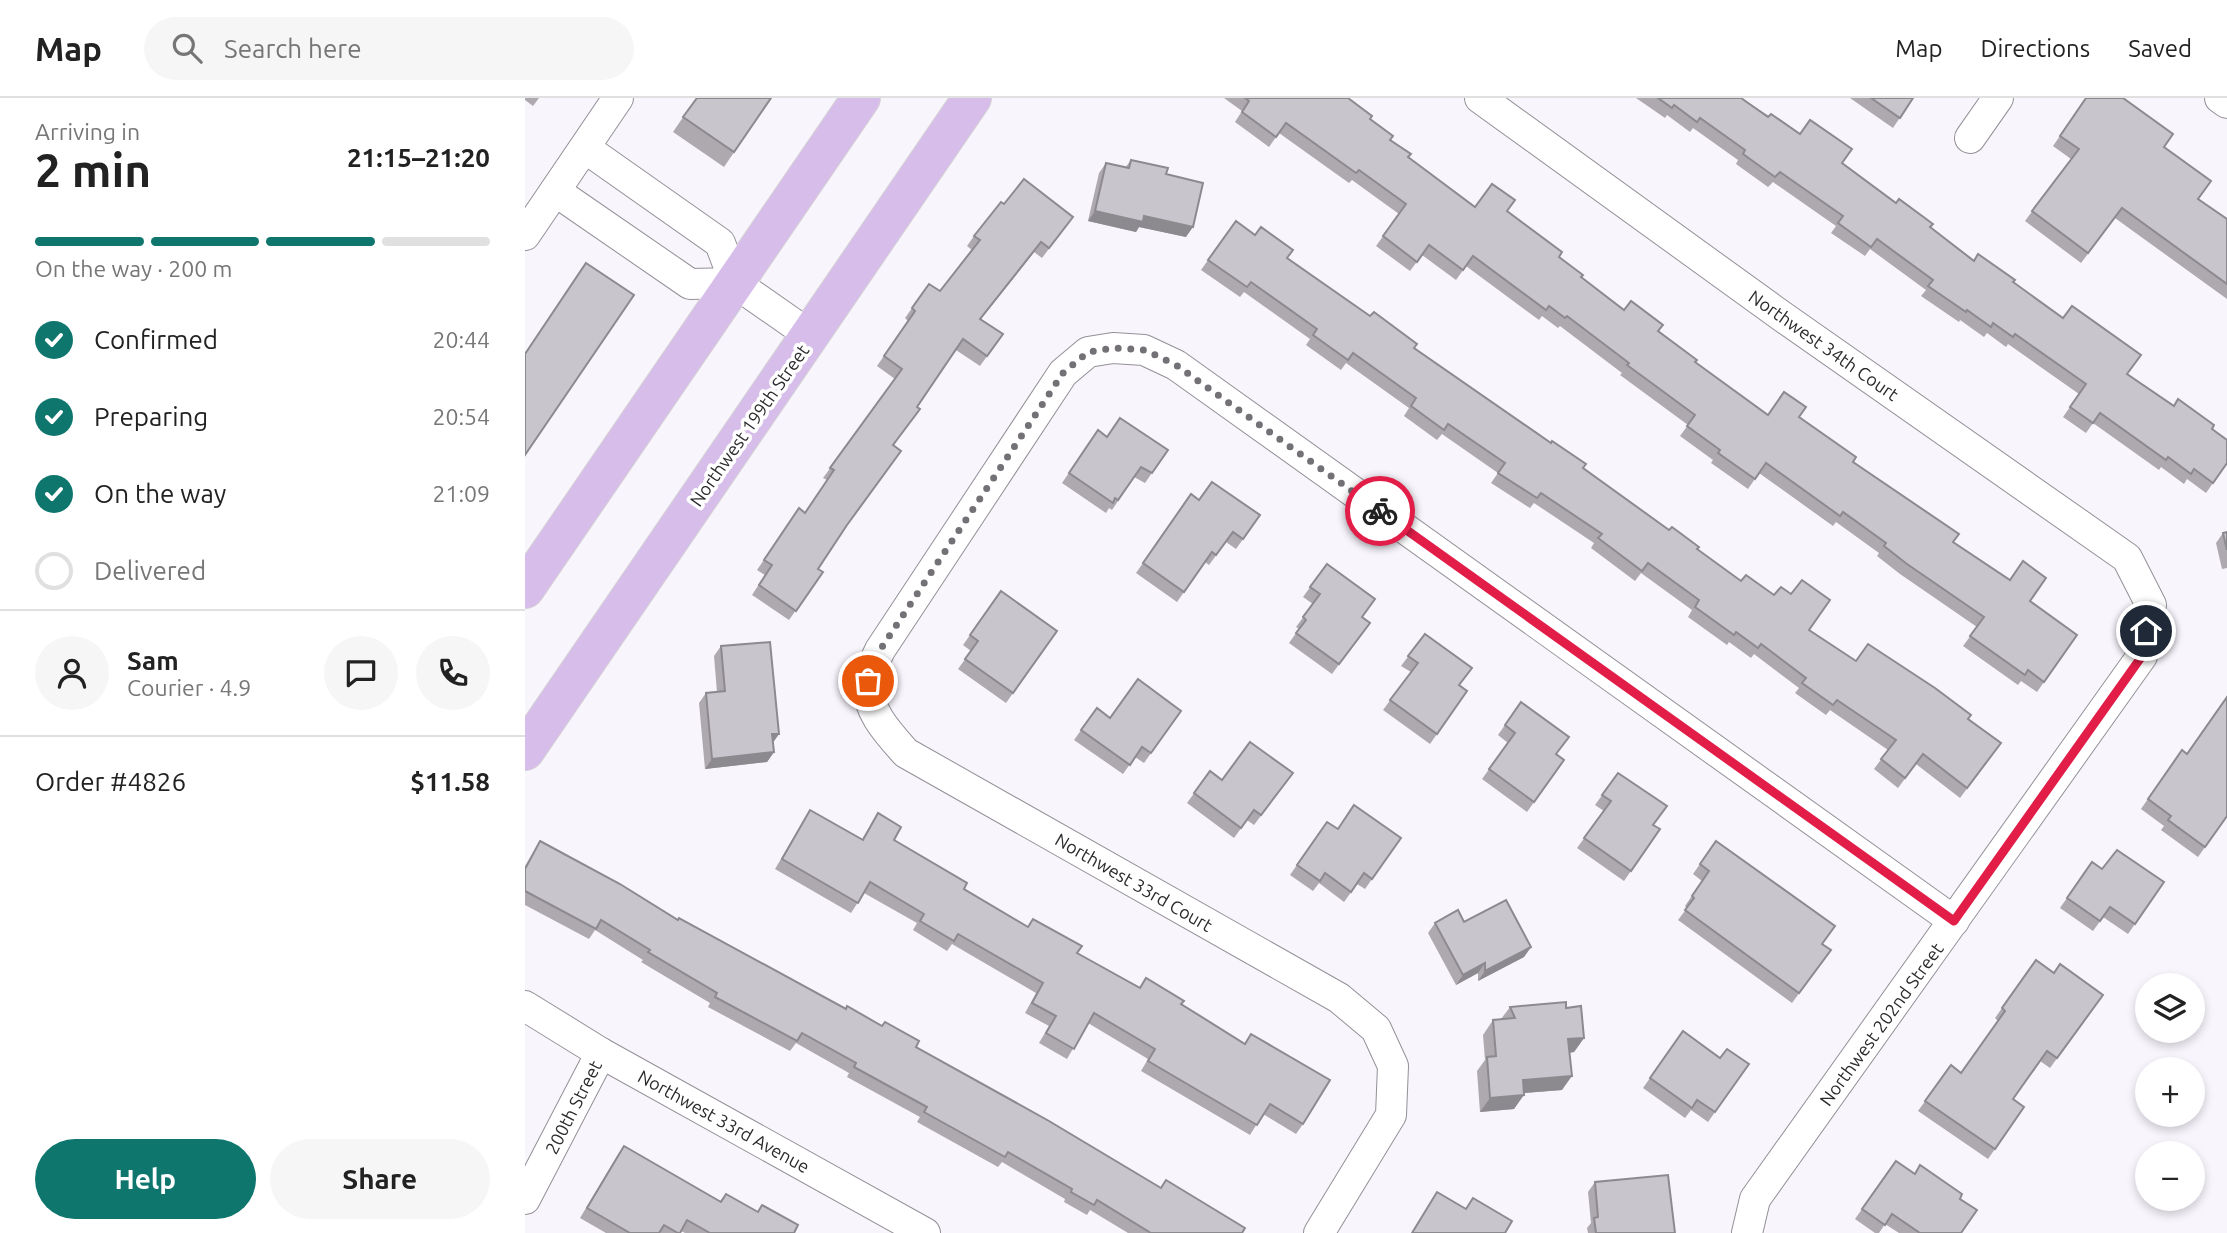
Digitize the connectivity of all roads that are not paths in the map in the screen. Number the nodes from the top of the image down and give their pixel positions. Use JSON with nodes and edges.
{"nodes":[{"id":1,"x":618,"y":98,"type":"edge"},
{"id":2,"x":861,"y":98,"type":"edge"},
{"id":3,"x":972,"y":98,"type":"edge"},
{"id":4,"x":1480,"y":98,"type":"edge"},
{"id":5,"x":1998,"y":98,"type":"edge"},
{"id":6,"x":2220,"y":98,"type":"edge"},
{"id":7,"x":2227,"y":103,"type":"edge"},
{"id":8,"x":1970,"y":138,"type":"dead end"},
{"id":9,"x":585,"y":148,"type":"junction"},
{"id":10,"x":555,"y":191,"type":"junction"},
{"id":11,"x":525,"y":235,"type":"edge"},
{"id":12,"x":735,"y":283,"type":"junction"},
{"id":13,"x":811,"y":336,"type":"junction"},
{"id":14,"x":525,"y":589,"type":"edge"},
{"id":15,"x":2151,"y":605,"type":"joint"},
{"id":16,"x":525,"y":751,"type":"edge"},
{"id":17,"x":1954,"y":921,"type":"junction"},
{"id":18,"x":525,"y":1006,"type":"edge"},
{"id":19,"x":601,"y":1053,"type":"junction"},
{"id":20,"x":525,"y":1199,"type":"edge"},
{"id":21,"x":925,"y":1233,"type":"edge"},
{"id":22,"x":1319,"y":1233,"type":"edge"},
{"id":23,"x":1747,"y":1233,"type":"edge"}],
"edges":[{"from":1,"to":9,"type":"street"},
{"from":2,"to":12,"type":"main road"},
{"from":3,"to":13,"type":"main road","name":"Northwest 199th Street"},
{"from":4,"to":15,"type":"street","name":"Northwest 34th Court"},
{"from":5,"to":8,"type":"street"},
{"from":6,"to":7,"type":"street"},
{"from":9,"to":10,"type":"street"},
{"from":9,"to":12,"type":"street"},
{"from":10,"to":11,"type":"street"},
{"from":10,"to":12,"type":"street"},
{"from":12,"to":13,"type":"street"},
{"from":12,"to":14,"type":"main road"},
{"from":13,"to":16,"type":"main road","name":"Northwest 199th Street"},
{"from":15,"to":17,"type":"street","name":"Northwest 202nd Street"},
{"from":17,"to":22,"type":"street","name":"Northwest 33rd Court"},
{"from":17,"to":23,"type":"street","name":"Northwest 202nd Street"},
{"from":18,"to":19,"type":"street","name":"Northwest 33rd Avenue"},
{"from":19,"to":20,"type":"street","name":"200th Street"},
{"from":19,"to":21,"type":"street","name":"Northwest 33rd Avenue"}]}
